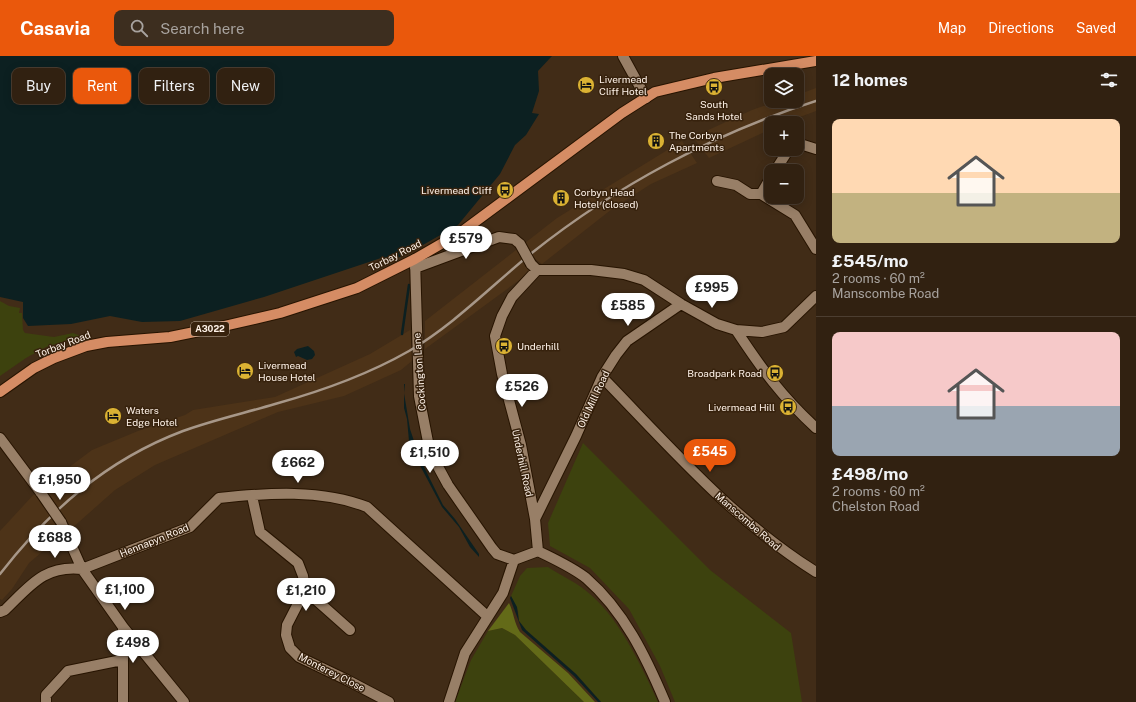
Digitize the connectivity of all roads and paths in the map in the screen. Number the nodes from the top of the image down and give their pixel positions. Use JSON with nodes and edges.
{"nodes":[{"id":1,"x":622,"y":56,"type":"edge"},
{"id":2,"x":816,"y":60,"type":"edge"},
{"id":3,"x":646,"y":98,"type":"junction"},
{"id":4,"x":804,"y":145,"type":"edge"},
{"id":5,"x":816,"y":149,"type":"edge"},
{"id":6,"x":717,"y":180,"type":"dead end"},
{"id":7,"x":764,"y":189,"type":"edge"},
{"id":8,"x":761,"y":194,"type":"junction"},
{"id":9,"x":816,"y":248,"type":"edge"},
{"id":10,"x":415,"y":263,"type":"junction"},
{"id":11,"x":534,"y":267,"type":"junction"},
{"id":12,"x":816,"y":296,"type":"edge"},
{"id":13,"x":681,"y":304,"type":"junction"},
{"id":14,"x":736,"y":330,"type":"junction"},
{"id":15,"x":602,"y":377,"type":"junction"},
{"id":16,"x":0,"y":392,"type":"edge"},
{"id":17,"x":816,"y":428,"type":"edge"},
{"id":18,"x":0,"y":438,"type":"edge"},
{"id":19,"x":252,"y":496,"type":"junction"},
{"id":20,"x":535,"y":519,"type":"junction"},
{"id":21,"x":538,"y":552,"type":"junction"},
{"id":22,"x":514,"y":560,"type":"junction"},
{"id":23,"x":82,"y":569,"type":"junction"},
{"id":24,"x":816,"y":572,"type":"edge"},
{"id":25,"x":305,"y":590,"type":"junction"},
{"id":26,"x":0,"y":612,"type":"edge"},
{"id":27,"x":334,"y":615,"type":"junction"},
{"id":28,"x":487,"y":616,"type":"junction"},
{"id":29,"x":326,"y":622,"type":"dead end"},
{"id":30,"x":123,"y":627,"type":"junction"},
{"id":31,"x":350,"y":630,"type":"dead end"},
{"id":32,"x":122,"y":660,"type":"junction"},
{"id":33,"x":46,"y":702,"type":"edge"},
{"id":34,"x":123,"y":702,"type":"edge"},
{"id":35,"x":184,"y":702,"type":"edge"},
{"id":36,"x":389,"y":702,"type":"edge"},
{"id":37,"x":448,"y":702,"type":"edge"},
{"id":38,"x":665,"y":702,"type":"edge"}],
"edges":[{"from":1,"to":3,"type":"street"},
{"from":2,"to":3,"type":"main road","name":"Torbay Road","number":"A3022"},
{"from":3,"to":10,"type":"main road","name":"Torbay Road","number":"A3022"},
{"from":4,"to":5,"type":"street"},
{"from":6,"to":8,"type":"street"},
{"from":7,"to":8,"type":"street"},
{"from":8,"to":9,"type":"street"},
{"from":10,"to":11,"type":"street","bridge":true},
{"from":10,"to":16,"type":"main road","name":"Torbay Road","number":"A3022"},
{"from":10,"to":22,"type":"street","name":"Cockington Lane"},
{"from":11,"to":13,"type":"street"},
{"from":11,"to":20,"type":"street","name":"Underhill Road"},
{"from":12,"to":14,"type":"street"},
{"from":13,"to":14,"type":"street"},
{"from":13,"to":15,"type":"street","name":"Old Mill Road"},
{"from":14,"to":17,"type":"street"},
{"from":15,"to":20,"type":"street","name":"Old Mill Road"},
{"from":15,"to":24,"type":"street","name":"Manscombe Road"},
{"from":18,"to":23,"type":"street","bridge":true},
{"from":19,"to":23,"type":"street","name":"Hennapyn Road"},
{"from":19,"to":25,"type":"street"},
{"from":19,"to":28,"type":"street","name":"Hennapyn Road"},
{"from":20,"to":21,"type":"street","name":"Underhill Road"},
{"from":21,"to":22,"type":"street"},
{"from":21,"to":38,"type":"street"},
{"from":22,"to":28,"type":"street"},
{"from":23,"to":26,"type":"street","name":"Hennapyn Road"},
{"from":23,"to":30,"type":"street"},
{"from":25,"to":27,"type":"street"},
{"from":25,"to":36,"type":"street","name":"Monterey Close"},
{"from":27,"to":29,"type":"street"},
{"from":27,"to":31,"type":"street"},
{"from":28,"to":37,"type":"street"},
{"from":30,"to":32,"type":"street"},
{"from":30,"to":35,"type":"street"},
{"from":32,"to":33,"type":"street"},
{"from":32,"to":34,"type":"street"}]}
